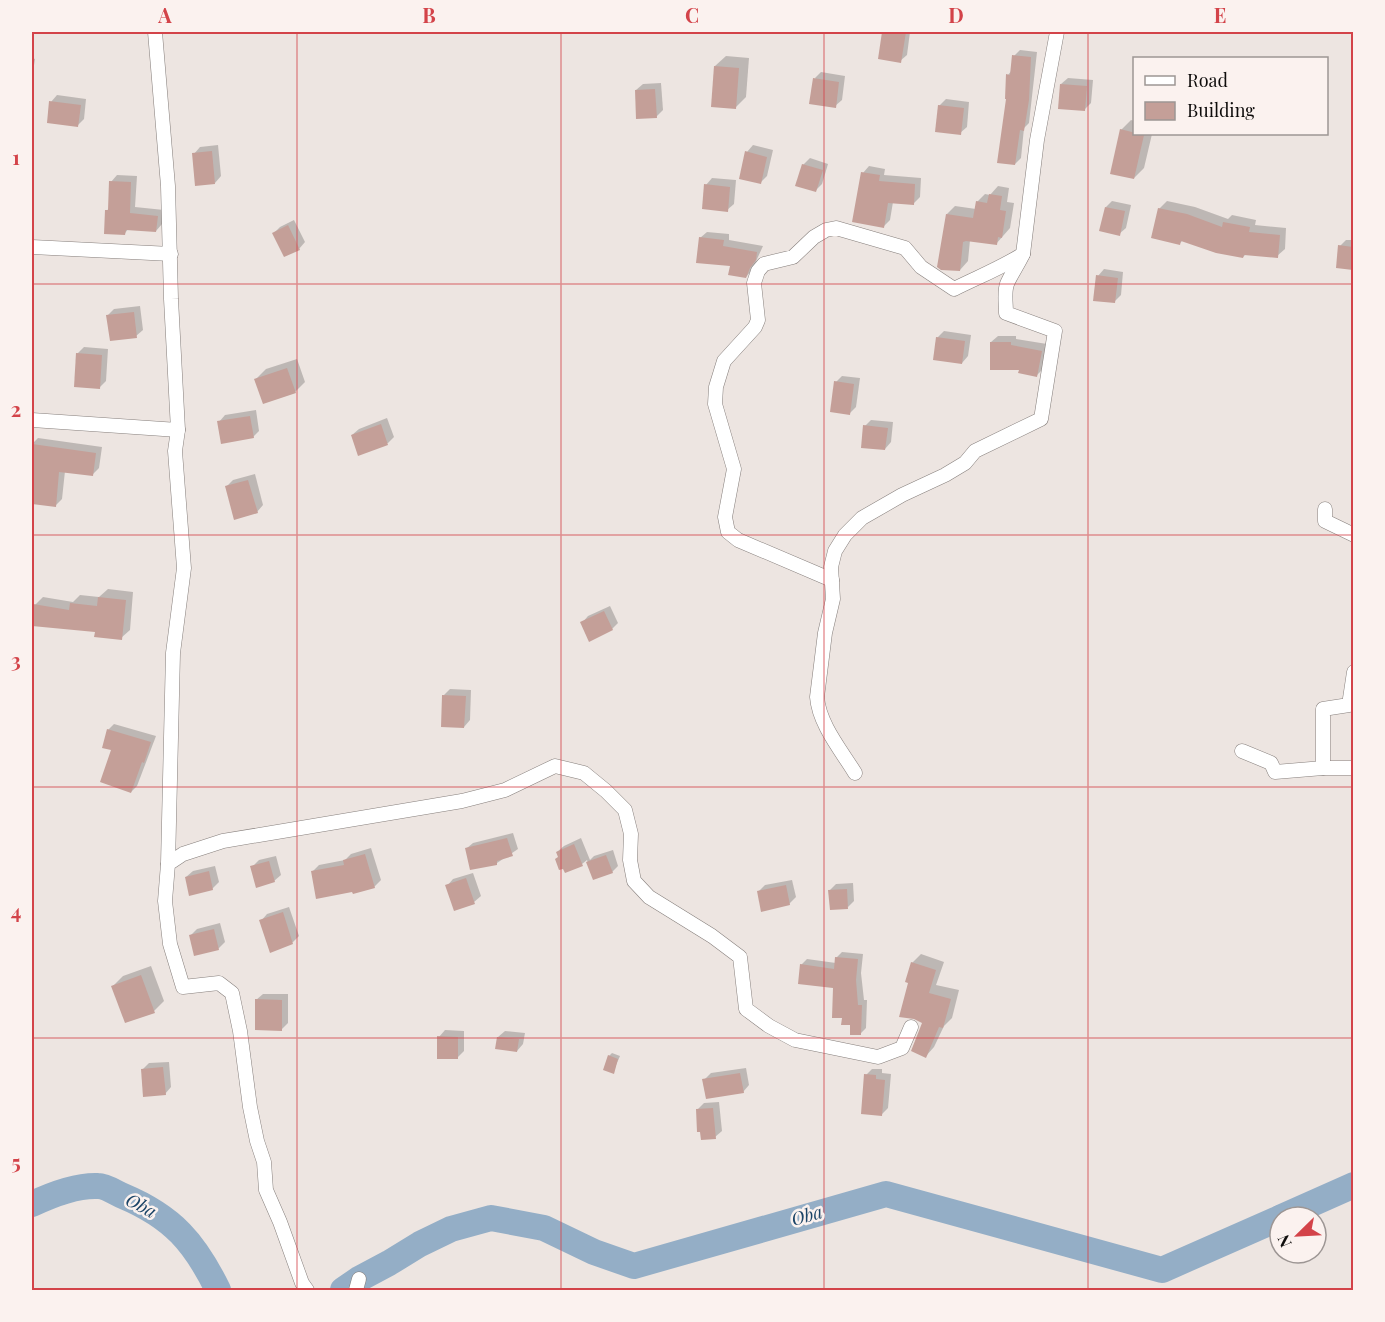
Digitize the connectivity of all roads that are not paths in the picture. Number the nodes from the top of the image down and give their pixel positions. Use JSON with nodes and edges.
{"nodes":[{"id":1,"x":155,"y":32,"type":"edge"},
{"id":2,"x":1057,"y":32,"type":"edge"},
{"id":3,"x":32,"y":247,"type":"edge"},
{"id":4,"x":171,"y":254,"type":"junction"},
{"id":5,"x":1023,"y":254,"type":"junction"},
{"id":6,"x":32,"y":420,"type":"edge"},
{"id":7,"x":178,"y":430,"type":"junction"},
{"id":8,"x":1325,"y":509,"type":"dead end"},
{"id":9,"x":1353,"y":535,"type":"edge"},
{"id":10,"x":832,"y":580,"type":"junction"},
{"id":11,"x":1353,"y":672,"type":"edge"},
{"id":12,"x":1242,"y":752,"type":"dead end"},
{"id":13,"x":1323,"y":768,"type":"junction"},
{"id":14,"x":1353,"y":768,"type":"edge"},
{"id":15,"x":855,"y":773,"type":"dead end"},
{"id":16,"x":168,"y":864,"type":"junction"},
{"id":17,"x":911,"y":1027,"type":"dead end"},
{"id":18,"x":305,"y":1287,"type":"edge"}],
"edges":[{"from":1,"to":4,"type":"street"},
{"from":2,"to":5,"type":"street"},
{"from":3,"to":4,"type":"street"},
{"from":4,"to":7,"type":"street"},
{"from":5,"to":10,"type":"street"},
{"from":5,"to":10,"type":"street"},
{"from":6,"to":7,"type":"street"},
{"from":7,"to":16,"type":"street"},
{"from":8,"to":9,"type":"street"},
{"from":10,"to":15,"type":"street"},
{"from":11,"to":13,"type":"street"},
{"from":12,"to":13,"type":"street"},
{"from":13,"to":14,"type":"street"},
{"from":16,"to":17,"type":"street"},
{"from":16,"to":18,"type":"street"}]}
